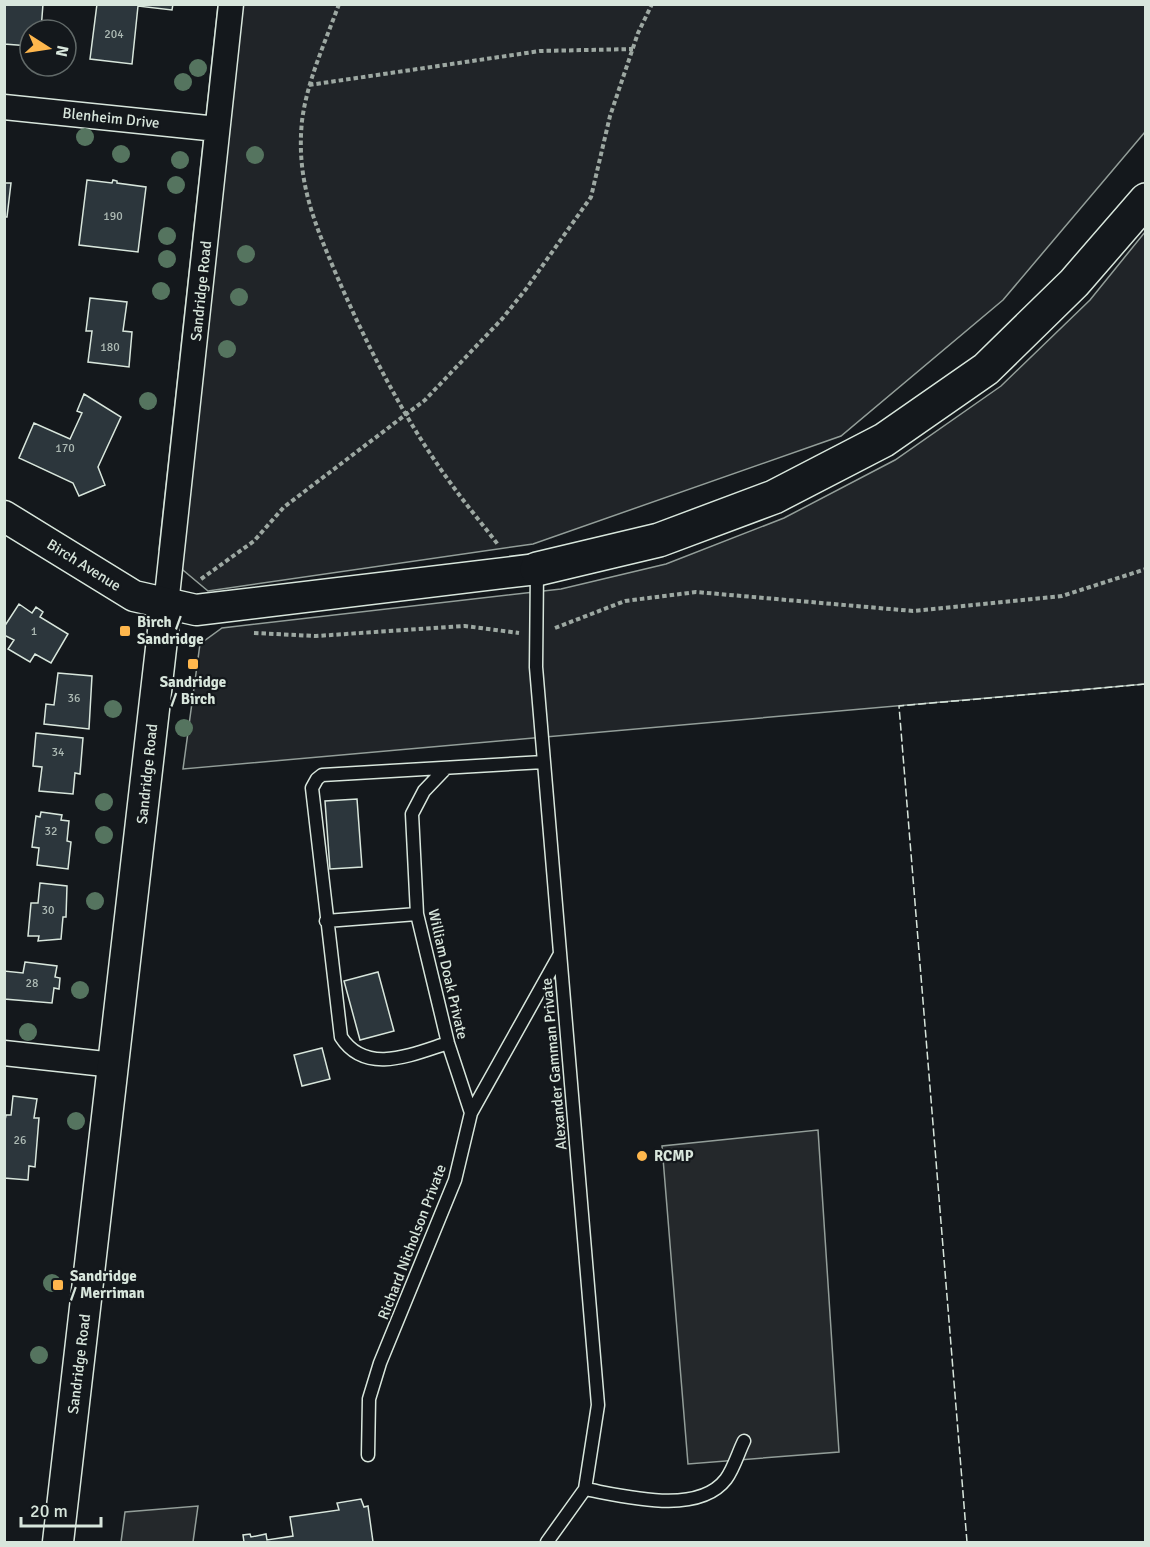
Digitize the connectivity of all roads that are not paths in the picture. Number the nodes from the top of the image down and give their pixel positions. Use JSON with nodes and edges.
{"nodes":[{"id":1,"x":231,"y":4,"type":"edge"},
{"id":2,"x":4,"y":107,"type":"edge"},
{"id":3,"x":218,"y":129,"type":"junction"},
{"id":4,"x":1146,"y":200,"type":"edge"},
{"id":5,"x":4,"y":516,"type":"edge"},
{"id":6,"x":527,"y":570,"type":"junction"},
{"id":7,"x":166,"y":605,"type":"junction"},
{"id":8,"x":544,"y":762,"type":"junction"},
{"id":9,"x":446,"y":768,"type":"junction"},
{"id":10,"x":417,"y":914,"type":"junction"},
{"id":11,"x":326,"y":921,"type":"junction"},
{"id":12,"x":560,"y":954,"type":"junction"},
{"id":13,"x":448,"y":1042,"type":"junction"},
{"id":14,"x":4,"y":1053,"type":"edge"},
{"id":15,"x":114,"y":1065,"type":"junction"},
{"id":16,"x":471,"y":1113,"type":"junction"},
{"id":17,"x":744,"y":1441,"type":"dead end"},
{"id":18,"x":368,"y":1455,"type":"dead end"},
{"id":19,"x":585,"y":1489,"type":"junction"},
{"id":20,"x":58,"y":1542,"type":"edge"},
{"id":21,"x":547,"y":1542,"type":"edge"}],
"edges":[{"from":1,"to":3,"type":"street","name":"Sandridge Road"},
{"from":2,"to":3,"type":"street","name":"Blenheim Drive"},
{"from":3,"to":7,"type":"street","name":"Sandridge Road"},
{"from":4,"to":6,"type":"main road"},
{"from":5,"to":7,"type":"street","name":"Birch Avenue"},
{"from":6,"to":7,"type":"street","name":"Birch Avenue"},
{"from":6,"to":8,"type":"lane","name":"Alexander Gamman Private"},
{"from":7,"to":15,"type":"street","name":"Sandridge Road"},
{"from":8,"to":9,"type":"lane"},
{"from":8,"to":12,"type":"lane","name":"Alexander Gamman Private"},
{"from":9,"to":10,"type":"lane","name":"William Doak Private"},
{"from":9,"to":11,"type":"lane"},
{"from":10,"to":11,"type":"lane"},
{"from":10,"to":13,"type":"lane","name":"William Doak Private"},
{"from":11,"to":13,"type":"lane"},
{"from":12,"to":16,"type":"lane","name":"Richard Nicholson Private"},
{"from":12,"to":19,"type":"lane","name":"Alexander Gamman Private"},
{"from":13,"to":16,"type":"lane","name":"William Doak Private"},
{"from":14,"to":15,"type":"street"},
{"from":15,"to":20,"type":"street","name":"Sandridge Road"},
{"from":16,"to":18,"type":"lane","name":"Richard Nicholson Private"},
{"from":17,"to":19,"type":"lane"},
{"from":19,"to":21,"type":"lane","name":"Alexander Gamman Private"}]}
